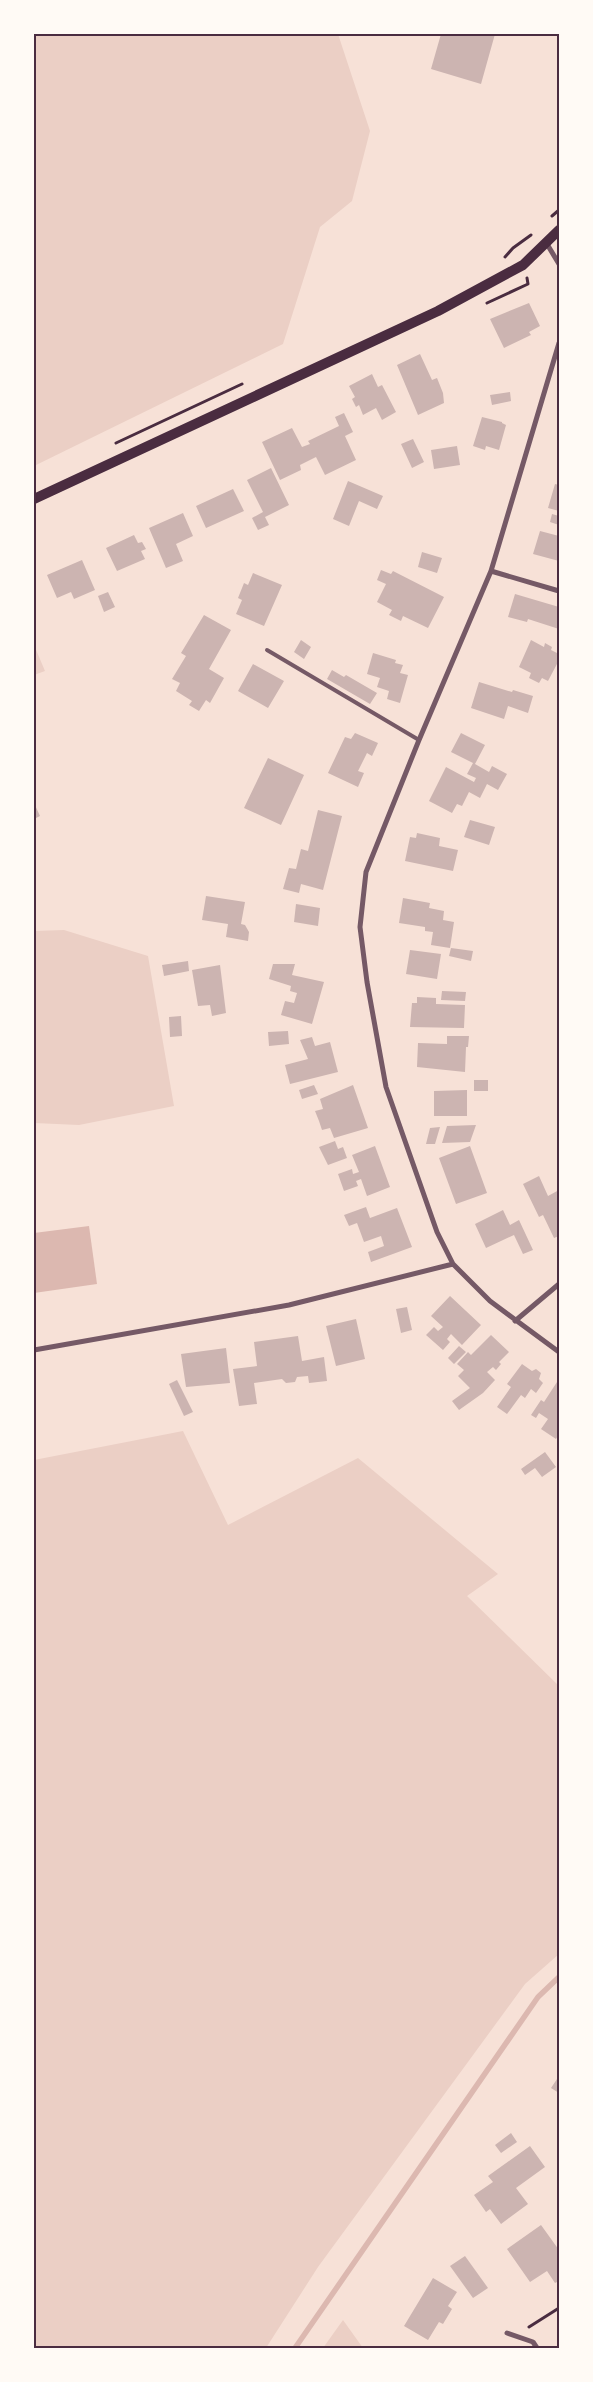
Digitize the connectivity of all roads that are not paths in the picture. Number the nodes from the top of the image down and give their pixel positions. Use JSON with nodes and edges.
{"nodes":[{"id":1,"x":559,"y":230,"type":"edge"},
{"id":2,"x":547,"y":244,"type":"junction"},
{"id":3,"x":559,"y":264,"type":"edge"},
{"id":4,"x":559,"y":343,"type":"edge"},
{"id":5,"x":34,"y":499,"type":"edge"},
{"id":6,"x":492,"y":571,"type":"junction"},
{"id":7,"x":559,"y":591,"type":"edge"},
{"id":8,"x":266,"y":650,"type":"dead end"},
{"id":9,"x":418,"y":740,"type":"junction"},
{"id":10,"x":453,"y":1264,"type":"junction"},
{"id":11,"x":559,"y":1284,"type":"edge"},
{"id":12,"x":515,"y":1321,"type":"junction"},
{"id":13,"x":34,"y":1350,"type":"edge"},
{"id":14,"x":559,"y":1352,"type":"edge"},
{"id":15,"x":507,"y":2333,"type":"road end"},
{"id":16,"x":537,"y":2348,"type":"edge"}],
"edges":[{"from":1,"to":2,"type":"main road"},
{"from":2,"to":3,"type":"street"},
{"from":2,"to":5,"type":"main road"},
{"from":4,"to":6,"type":"street"},
{"from":6,"to":7,"type":"street"},
{"from":6,"to":9,"type":"street"},
{"from":8,"to":9,"type":"lane"},
{"from":9,"to":10,"type":"street"},
{"from":10,"to":12,"type":"street"},
{"from":10,"to":13,"type":"street"},
{"from":11,"to":12,"type":"street"},
{"from":12,"to":14,"type":"street"},
{"from":15,"to":16,"type":"street"}]}
